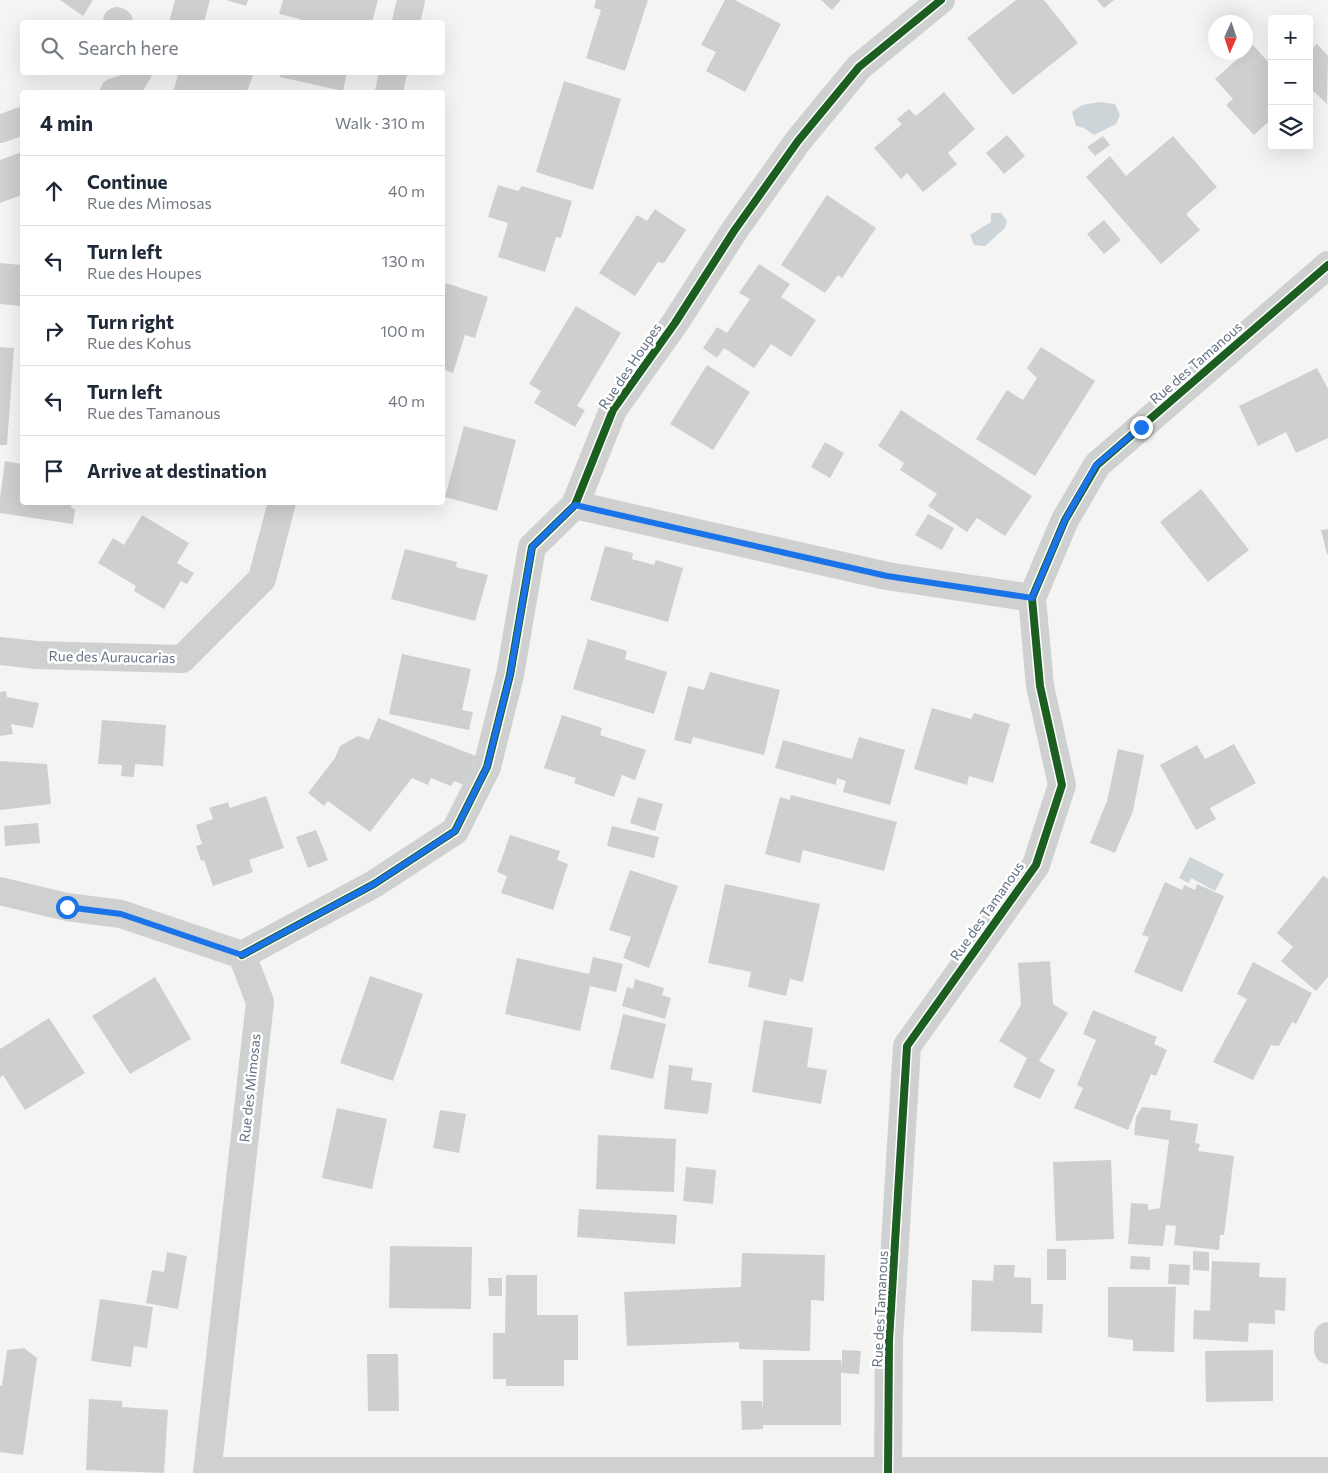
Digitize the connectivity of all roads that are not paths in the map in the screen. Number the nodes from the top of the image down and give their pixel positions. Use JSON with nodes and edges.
{"nodes":[{"id":1,"x":411,"y":0,"type":"edge"},
{"id":2,"x":941,"y":0,"type":"edge"},
{"id":3,"x":406,"y":20,"type":"edge"},
{"id":4,"x":136,"y":75,"type":"edge"},
{"id":5,"x":392,"y":75,"type":"edge"},
{"id":6,"x":121,"y":90,"type":"edge"},
{"id":7,"x":389,"y":90,"type":"edge"},
{"id":8,"x":20,"y":122,"type":"edge"},
{"id":9,"x":0,"y":128,"type":"edge"},
{"id":10,"x":1328,"y":265,"type":"edge"},
{"id":11,"x":281,"y":505,"type":"edge"},
{"id":12,"x":575,"y":505,"type":"junction"},
{"id":13,"x":1032,"y":598,"type":"junction"},
{"id":14,"x":0,"y":651,"type":"edge"},
{"id":15,"x":0,"y":891,"type":"edge"},
{"id":16,"x":242,"y":955,"type":"junction"},
{"id":17,"x":1328,"y":1336,"type":"edge"},
{"id":18,"x":1328,"y":1350,"type":"edge"},
{"id":19,"x":1328,"y":1471,"type":"edge"},
{"id":20,"x":207,"y":1472,"type":"edge"},
{"id":21,"x":888,"y":1472,"type":"edge"}],
"edges":[{"from":1,"to":3,"type":"street"},
{"from":2,"to":12,"type":"street","name":"Rue des Houpes"},
{"from":4,"to":6,"type":"street"},
{"from":5,"to":7,"type":"street"},
{"from":8,"to":9,"type":"street"},
{"from":10,"to":13,"type":"street","name":"Rue des Tamanous"},
{"from":11,"to":14,"type":"street","name":"Rue des Auraucarias"},
{"from":12,"to":13,"type":"street"},
{"from":12,"to":16,"type":"street","name":"Rue des Houpes"},
{"from":13,"to":21,"type":"street","name":"Rue des Tamanous"},
{"from":15,"to":16,"type":"street"},
{"from":16,"to":20,"type":"street","name":"Rue des Mimosas"},
{"from":17,"to":18,"type":"street"},
{"from":19,"to":21,"type":"street"},
{"from":20,"to":21,"type":"street"}]}
